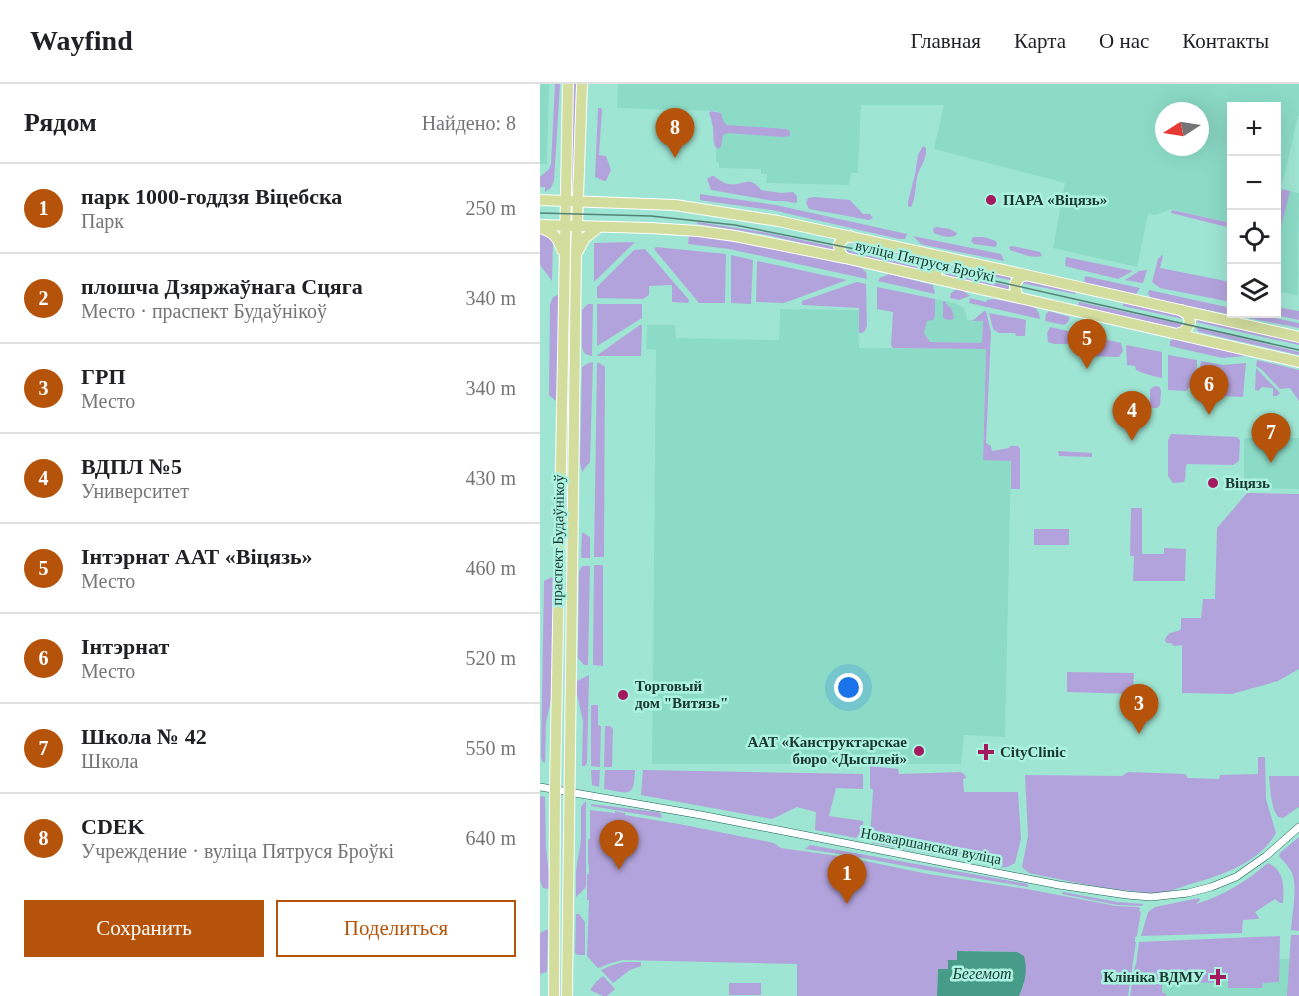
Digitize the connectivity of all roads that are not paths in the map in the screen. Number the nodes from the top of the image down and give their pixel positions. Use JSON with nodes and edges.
{"nodes":[{"id":1,"x":568,"y":84,"type":"edge"},
{"id":2,"x":582,"y":84,"type":"edge"},
{"id":3,"x":578,"y":181,"type":"junction"},
{"id":4,"x":565,"y":182,"type":"junction"},
{"id":5,"x":540,"y":199,"type":"edge"},
{"id":6,"x":565,"y":200,"type":"junction"},
{"id":7,"x":578,"y":201,"type":"junction"},
{"id":8,"x":596,"y":201,"type":"junction"},
{"id":9,"x":564,"y":225,"type":"junction"},
{"id":10,"x":577,"y":225,"type":"junction"},
{"id":11,"x":540,"y":226,"type":"edge"},
{"id":12,"x":599,"y":227,"type":"junction"},
{"id":13,"x":850,"y":236,"type":"junction"},
{"id":14,"x":576,"y":254,"type":"junction"},
{"id":15,"x":933,"y":255,"type":"junction"},
{"id":16,"x":564,"y":256,"type":"junction"},
{"id":17,"x":845,"y":258,"type":"junction"},
{"id":18,"x":1026,"y":275,"type":"junction"},
{"id":19,"x":928,"y":277,"type":"junction"},
{"id":20,"x":1020,"y":298,"type":"junction"},
{"id":21,"x":1181,"y":310,"type":"junction"},
{"id":22,"x":1203,"y":315,"type":"junction"},
{"id":23,"x":1177,"y":334,"type":"junction"},
{"id":24,"x":1299,"y":337,"type":"edge"},
{"id":25,"x":1198,"y":339,"type":"junction"},
{"id":26,"x":562,"y":362,"type":"junction"},
{"id":27,"x":575,"y":362,"type":"junction"},
{"id":28,"x":1299,"y":362,"type":"edge"},
{"id":29,"x":561,"y":492,"type":"junction"},
{"id":30,"x":573,"y":492,"type":"junction"},
{"id":31,"x":560,"y":560,"type":"junction"},
{"id":32,"x":572,"y":561,"type":"junction"},
{"id":33,"x":557,"y":669,"type":"junction"},
{"id":34,"x":571,"y":669,"type":"junction"},
{"id":35,"x":540,"y":787,"type":"edge"},
{"id":36,"x":555,"y":789,"type":"junction"},
{"id":37,"x":570,"y":791,"type":"junction"},
{"id":38,"x":1299,"y":827,"type":"edge"},
{"id":39,"x":554,"y":996,"type":"edge"},
{"id":40,"x":567,"y":996,"type":"edge"}],
"edges":[{"from":1,"to":4,"type":"main road","name":"праспект Будаўнікоў"},
{"from":2,"to":3,"type":"main road","name":"праспект Будаўнікоў"},
{"from":3,"to":7,"type":"main road","name":"праспект Будаўнікоў"},
{"from":3,"to":8,"type":"main road"},
{"from":4,"to":5,"type":"main road"},
{"from":4,"to":6,"type":"main road","name":"праспект Будаўнікоў"},
{"from":5,"to":6,"type":"main road","name":"вуліца Пятруся Броўкі"},
{"from":6,"to":7,"type":"main road","name":"вуліца Пятруся Броўкі"},
{"from":6,"to":9,"type":"main road","name":"праспект Будаўнікоў"},
{"from":7,"to":8,"type":"main road","name":"вуліца Пятруся Броўкі"},
{"from":7,"to":10,"type":"main road","name":"праспект Будаўнікоў"},
{"from":8,"to":13,"type":"main road","name":"вуліца Пятруся Броўкі"},
{"from":9,"to":10,"type":"main road","name":"вуліца Пятруся Броўкі"},
{"from":9,"to":11,"type":"main road","name":"вуліца Пятруся Броўкі"},
{"from":9,"to":16,"type":"main road","name":"праспект Будаўнікоў"},
{"from":10,"to":12,"type":"main road","name":"вуліца Пятруся Броўкі"},
{"from":10,"to":14,"type":"main road","name":"праспект Будаўнікоў"},
{"from":11,"to":16,"type":"main road"},
{"from":12,"to":14,"type":"main road"},
{"from":12,"to":17,"type":"main road","name":"вуліца Пятруся Броўкі"},
{"from":13,"to":15,"type":"main road","name":"вуліца Пятруся Броўкі"},
{"from":13,"to":17,"type":"main road"},
{"from":14,"to":27,"type":"main road","name":"праспект Будаўнікоў"},
{"from":15,"to":18,"type":"main road","name":"вуліца Пятруся Броўкі"},
{"from":15,"to":19,"type":"main road"},
{"from":16,"to":26,"type":"main road","name":"праспект Будаўнікоў"},
{"from":17,"to":19,"type":"main road","name":"вуліца Пятруся Броўкі"},
{"from":18,"to":20,"type":"main road"},
{"from":18,"to":21,"type":"main road","name":"вуліца Пятруся Броўкі"},
{"from":19,"to":20,"type":"main road","name":"вуліца Пятруся Броўкі"},
{"from":20,"to":23,"type":"main road","name":"вуліца Пятруся Броўкі"},
{"from":21,"to":22,"type":"main road","name":"вуліца Пятруся Броўкі"},
{"from":21,"to":23,"type":"main road"},
{"from":22,"to":24,"type":"main road","name":"вуліца Пятруся Броўкі"},
{"from":22,"to":25,"type":"main road"},
{"from":23,"to":25,"type":"main road","name":"вуліца Пятруся Броўкі"},
{"from":25,"to":28,"type":"main road","name":"вуліца Пятруся Броўкі"},
{"from":26,"to":27,"type":"street"},
{"from":26,"to":29,"type":"main road","name":"праспект Будаўнікоў"},
{"from":27,"to":30,"type":"main road","name":"праспект Будаўнікоў"},
{"from":29,"to":30,"type":"street"},
{"from":29,"to":31,"type":"main road","name":"праспект Будаўнікоў"},
{"from":30,"to":32,"type":"main road","name":"праспект Будаўнікоў"},
{"from":31,"to":32,"type":"street"},
{"from":31,"to":33,"type":"main road","name":"праспект Будаўнікоў"},
{"from":32,"to":34,"type":"main road","name":"праспект Будаўнікоў"},
{"from":33,"to":34,"type":"street"},
{"from":33,"to":36,"type":"main road","name":"праспект Будаўнікоў"},
{"from":34,"to":37,"type":"main road","name":"праспект Будаўнікоў"},
{"from":35,"to":36,"type":"street","name":"Новааршанская вуліца"},
{"from":36,"to":37,"type":"street","name":"Новааршанская вуліца"},
{"from":36,"to":39,"type":"main road","name":"праспект Будаўнікоў"},
{"from":37,"to":38,"type":"street","name":"Новааршанская вуліца"},
{"from":37,"to":40,"type":"main road","name":"праспект Будаўнікоў"}]}
